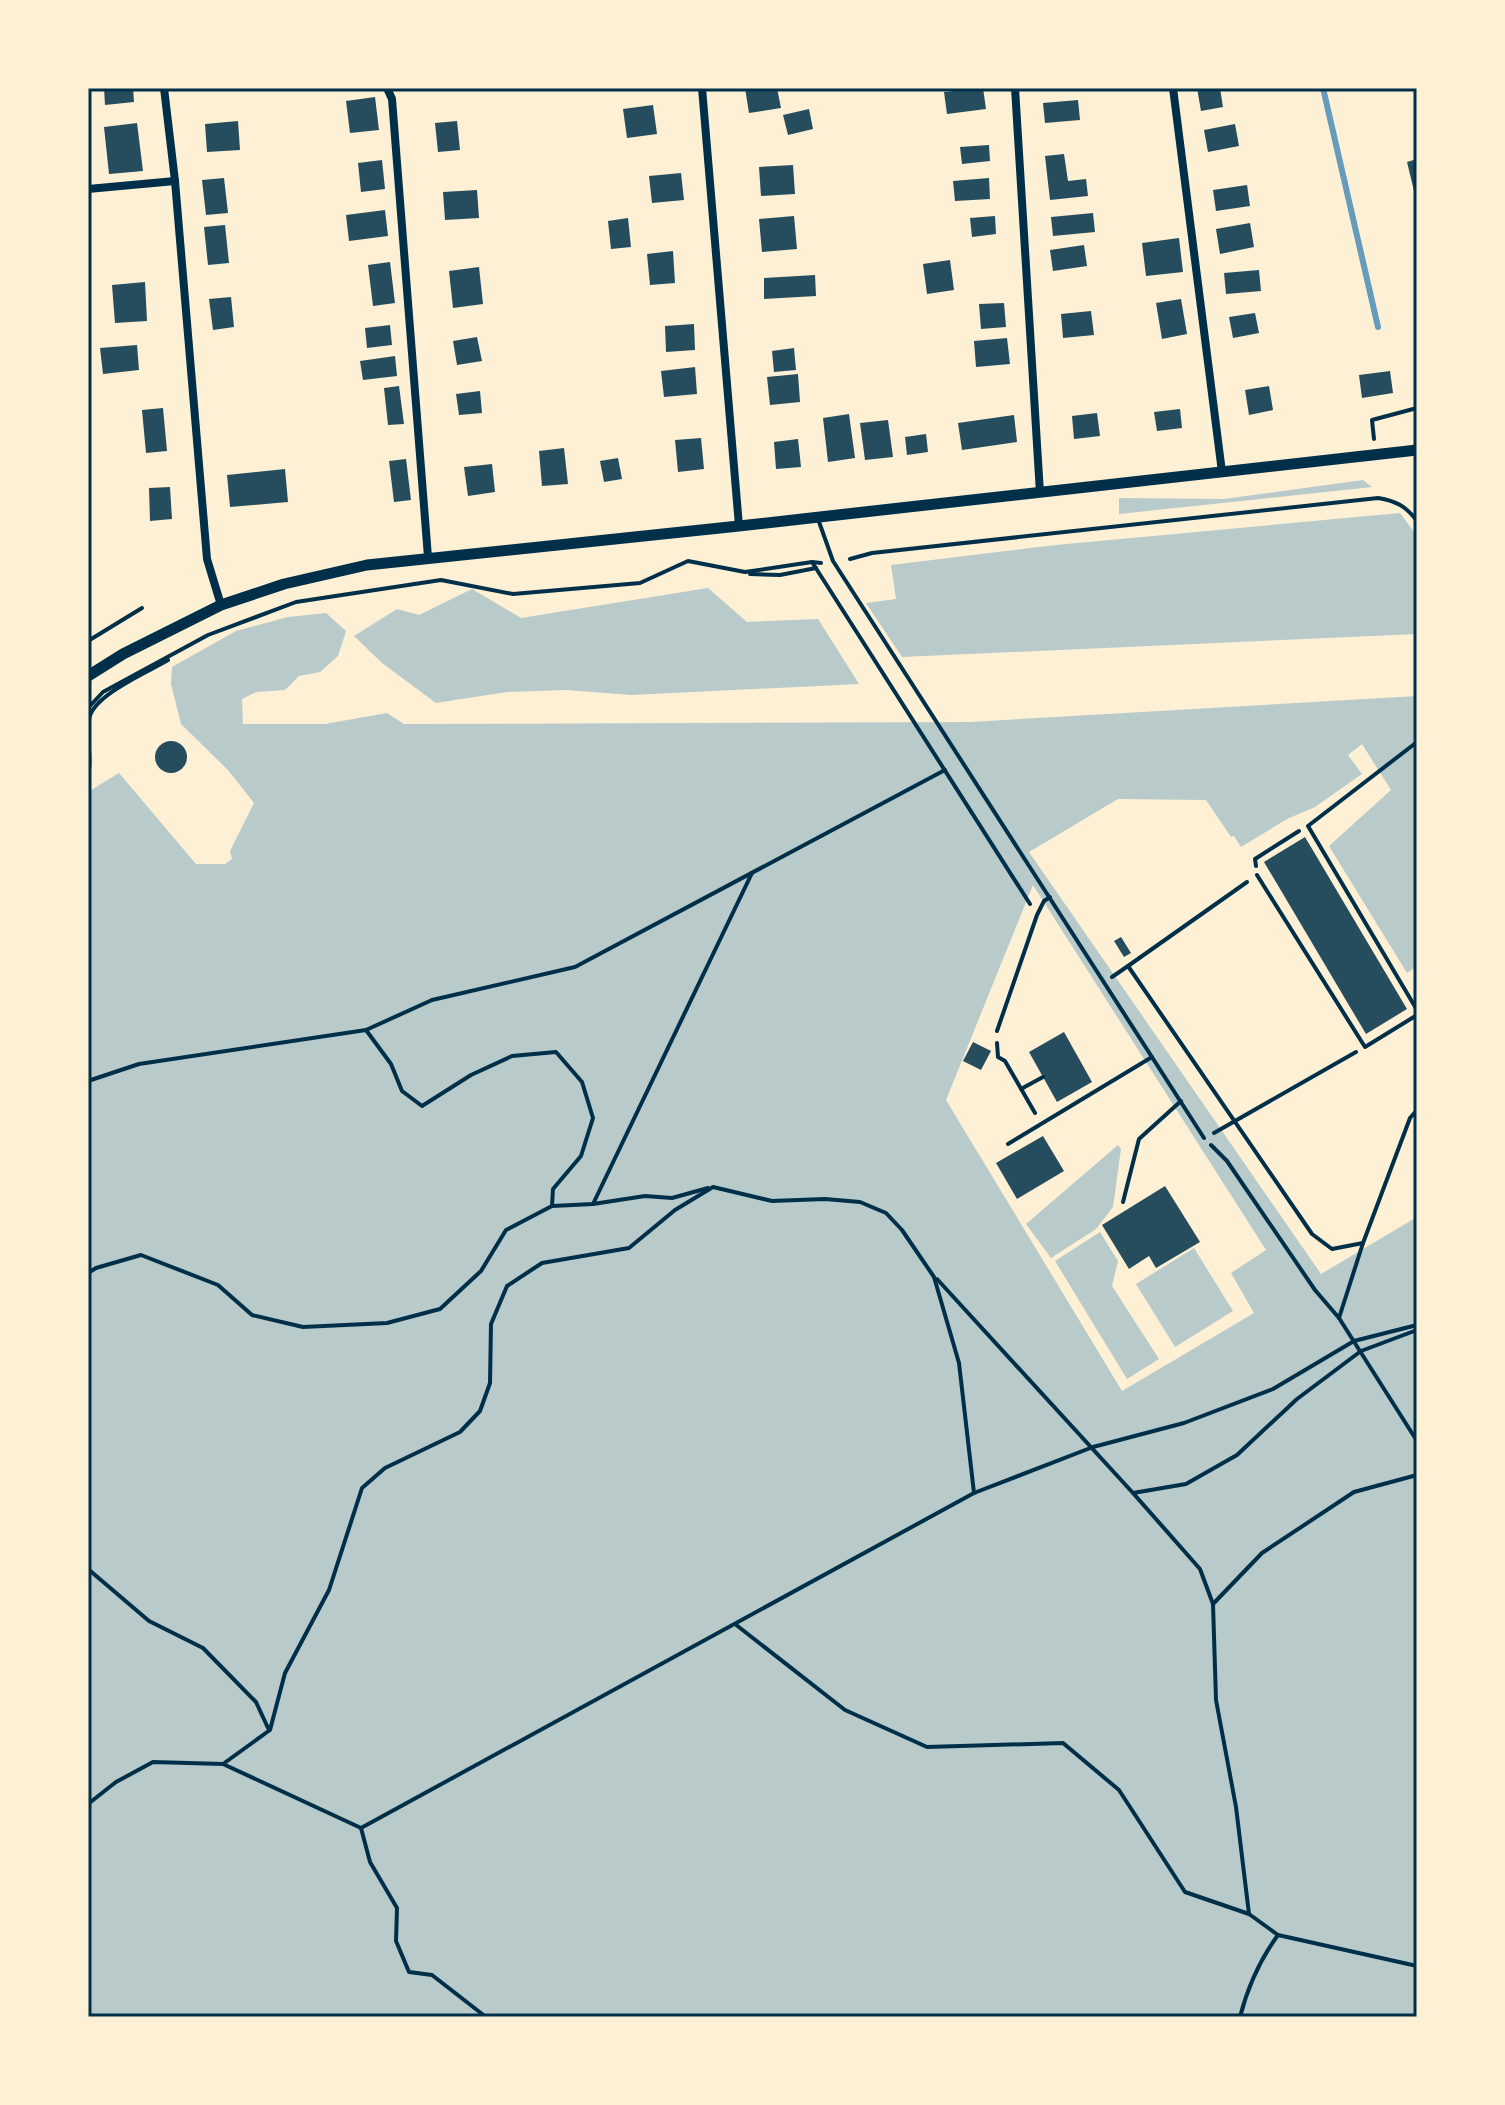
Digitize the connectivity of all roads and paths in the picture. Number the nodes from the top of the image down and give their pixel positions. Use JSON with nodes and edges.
{"nodes":[{"id":1,"x":164,"y":88,"type":"edge"},
{"id":2,"x":387,"y":88,"type":"edge"},
{"id":3,"x":702,"y":88,"type":"edge"},
{"id":4,"x":1015,"y":88,"type":"edge"},
{"id":5,"x":1173,"y":88,"type":"edge"},
{"id":6,"x":175,"y":181,"type":"junction"},
{"id":7,"x":88,"y":189,"type":"edge"},
{"id":8,"x":1417,"y":408,"type":"edge"},
{"id":9,"x":1374,"y":440,"type":"dead end"},
{"id":10,"x":1417,"y":450,"type":"edge"},
{"id":11,"x":1222,"y":472,"type":"junction"},
{"id":12,"x":1040,"y":493,"type":"junction"},
{"id":13,"x":817,"y":517,"type":"junction"},
{"id":14,"x":1417,"y":521,"type":"edge"},
{"id":15,"x":739,"y":526,"type":"junction"},
{"id":16,"x":428,"y":557,"type":"junction"},
{"id":17,"x":850,"y":559,"type":"dead end"},
{"id":18,"x":812,"y":562,"type":"junction"},
{"id":19,"x":816,"y":568,"type":"junction"},
{"id":20,"x":221,"y":605,"type":"junction"},
{"id":21,"x":142,"y":608,"type":"dead end"},
{"id":22,"x":88,"y":641,"type":"edge"},
{"id":23,"x":892,"y":673,"type":"dead end"},
{"id":24,"x":88,"y":676,"type":"edge"},
{"id":25,"x":88,"y":708,"type":"edge"},
{"id":26,"x":1417,"y":742,"type":"edge"},
{"id":27,"x":945,"y":770,"type":"junction"},
{"id":28,"x":88,"y":776,"type":"edge"},
{"id":29,"x":1308,"y":826,"type":"junction"},
{"id":30,"x":753,"y":871,"type":"junction"},
{"id":31,"x":1257,"y":875,"type":"junction"},
{"id":32,"x":1050,"y":897,"type":"junction"},
{"id":33,"x":1037,"y":915,"type":"junction"},
{"id":34,"x":1128,"y":966,"type":"junction"},
{"id":35,"x":1105,"y":982,"type":"junction"},
{"id":36,"x":1417,"y":1012,"type":"edge"},
{"id":37,"x":366,"y":1030,"type":"junction"},
{"id":38,"x":997,"y":1031,"type":"joint"},
{"id":39,"x":1365,"y":1047,"type":"junction"},
{"id":40,"x":1152,"y":1057,"type":"junction"},
{"id":41,"x":1043,"y":1077,"type":"dead end"},
{"id":42,"x":88,"y":1081,"type":"edge"},
{"id":43,"x":1021,"y":1089,"type":"junction"},
{"id":44,"x":1181,"y":1101,"type":"junction"},
{"id":45,"x":1417,"y":1110,"type":"edge"},
{"id":46,"x":1236,"y":1120,"type":"junction"},
{"id":47,"x":1040,"y":1122,"type":"junction"},
{"id":48,"x":1204,"y":1138,"type":"junction"},
{"id":49,"x":1008,"y":1144,"type":"dead end"},
{"id":50,"x":713,"y":1187,"type":"junction"},
{"id":51,"x":1123,"y":1202,"type":"dead end"},
{"id":52,"x":593,"y":1204,"type":"junction"},
{"id":53,"x":552,"y":1206,"type":"junction"},
{"id":54,"x":1363,"y":1243,"type":"junction"},
{"id":55,"x":88,"y":1273,"type":"edge"},
{"id":56,"x":934,"y":1277,"type":"junction"},
{"id":57,"x":1339,"y":1318,"type":"junction"},
{"id":58,"x":1417,"y":1327,"type":"edge"},
{"id":59,"x":1354,"y":1341,"type":"junction"},
{"id":60,"x":1361,"y":1351,"type":"junction"},
{"id":61,"x":1417,"y":1441,"type":"edge"},
{"id":62,"x":1093,"y":1447,"type":"junction"},
{"id":63,"x":1417,"y":1475,"type":"edge"},
{"id":64,"x":974,"y":1493,"type":"junction"},
{"id":65,"x":1133,"y":1493,"type":"junction"},
{"id":66,"x":88,"y":1569,"type":"edge"},
{"id":67,"x":1213,"y":1604,"type":"junction"},
{"id":68,"x":735,"y":1624,"type":"junction"},
{"id":69,"x":270,"y":1730,"type":"junction"},
{"id":70,"x":223,"y":1764,"type":"junction"},
{"id":71,"x":88,"y":1804,"type":"edge"},
{"id":72,"x":361,"y":1828,"type":"junction"},
{"id":73,"x":1249,"y":1914,"type":"junction"},
{"id":74,"x":1278,"y":1935,"type":"junction"},
{"id":75,"x":1417,"y":1966,"type":"edge"},
{"id":76,"x":486,"y":2017,"type":"edge"},
{"id":77,"x":1240,"y":2017,"type":"edge"}],
"edges":[{"from":1,"to":6,"type":"street"},
{"from":2,"to":16,"type":"street"},
{"from":3,"to":15,"type":"street"},
{"from":4,"to":12,"type":"street"},
{"from":5,"to":11,"type":"street"},
{"from":6,"to":7,"type":"street"},
{"from":6,"to":20,"type":"street"},
{"from":8,"to":9,"type":"path"},
{"from":10,"to":11,"type":"street"},
{"from":11,"to":12,"type":"street"},
{"from":12,"to":13,"type":"street"},
{"from":13,"to":15,"type":"street"},
{"from":13,"to":32,"type":"lane"},
{"from":14,"to":17,"type":"path"},
{"from":15,"to":16,"type":"street"},
{"from":16,"to":20,"type":"street"},
{"from":18,"to":19,"type":"path"},
{"from":18,"to":23,"type":"path"},
{"from":18,"to":25,"type":"path"},
{"from":19,"to":27,"type":"path"},
{"from":19,"to":28,"type":"path"},
{"from":20,"to":24,"type":"street"},
{"from":21,"to":22,"type":"path"},
{"from":26,"to":29,"type":"lane"},
{"from":27,"to":30,"type":"path"},
{"from":27,"to":33,"type":"path"},
{"from":29,"to":31,"type":"path"},
{"from":29,"to":36,"type":"lane"},
{"from":30,"to":37,"type":"path"},
{"from":30,"to":52,"type":"path"},
{"from":31,"to":34,"type":"path"},
{"from":31,"to":39,"type":"lane"},
{"from":32,"to":33,"type":"lane"},
{"from":32,"to":35,"type":"lane"},
{"from":33,"to":38,"type":"lane"},
{"from":34,"to":35,"type":"path"},
{"from":34,"to":46,"type":"path"},
{"from":35,"to":40,"type":"lane"},
{"from":36,"to":39,"type":"lane"},
{"from":37,"to":42,"type":"path"},
{"from":37,"to":53,"type":"path"},
{"from":38,"to":43,"type":"path"},
{"from":39,"to":46,"type":"path"},
{"from":40,"to":44,"type":"lane"},
{"from":40,"to":47,"type":"lane"},
{"from":41,"to":43,"type":"path"},
{"from":43,"to":47,"type":"path"},
{"from":44,"to":48,"type":"lane"},
{"from":44,"to":51,"type":"lane"},
{"from":45,"to":54,"type":"path"},
{"from":46,"to":48,"type":"path"},
{"from":46,"to":54,"type":"path"},
{"from":47,"to":49,"type":"lane"},
{"from":48,"to":57,"type":"path"},
{"from":50,"to":52,"type":"path"},
{"from":50,"to":56,"type":"path"},
{"from":50,"to":69,"type":"path"},
{"from":52,"to":53,"type":"path"},
{"from":53,"to":55,"type":"path"},
{"from":54,"to":57,"type":"path"},
{"from":56,"to":62,"type":"path"},
{"from":56,"to":64,"type":"path"},
{"from":57,"to":59,"type":"path"},
{"from":58,"to":59,"type":"path"},
{"from":58,"to":60,"type":"path"},
{"from":59,"to":60,"type":"path"},
{"from":59,"to":62,"type":"path"},
{"from":60,"to":61,"type":"path"},
{"from":60,"to":65,"type":"path"},
{"from":62,"to":64,"type":"path"},
{"from":62,"to":65,"type":"path"},
{"from":63,"to":67,"type":"path"},
{"from":64,"to":68,"type":"path"},
{"from":65,"to":67,"type":"path"},
{"from":66,"to":69,"type":"path"},
{"from":67,"to":73,"type":"path"},
{"from":68,"to":72,"type":"path"},
{"from":68,"to":73,"type":"path"},
{"from":69,"to":70,"type":"path"},
{"from":70,"to":71,"type":"path"},
{"from":70,"to":72,"type":"path"},
{"from":72,"to":76,"type":"path"},
{"from":73,"to":74,"type":"path"},
{"from":74,"to":75,"type":"path"},
{"from":74,"to":77,"type":"path"}]}
